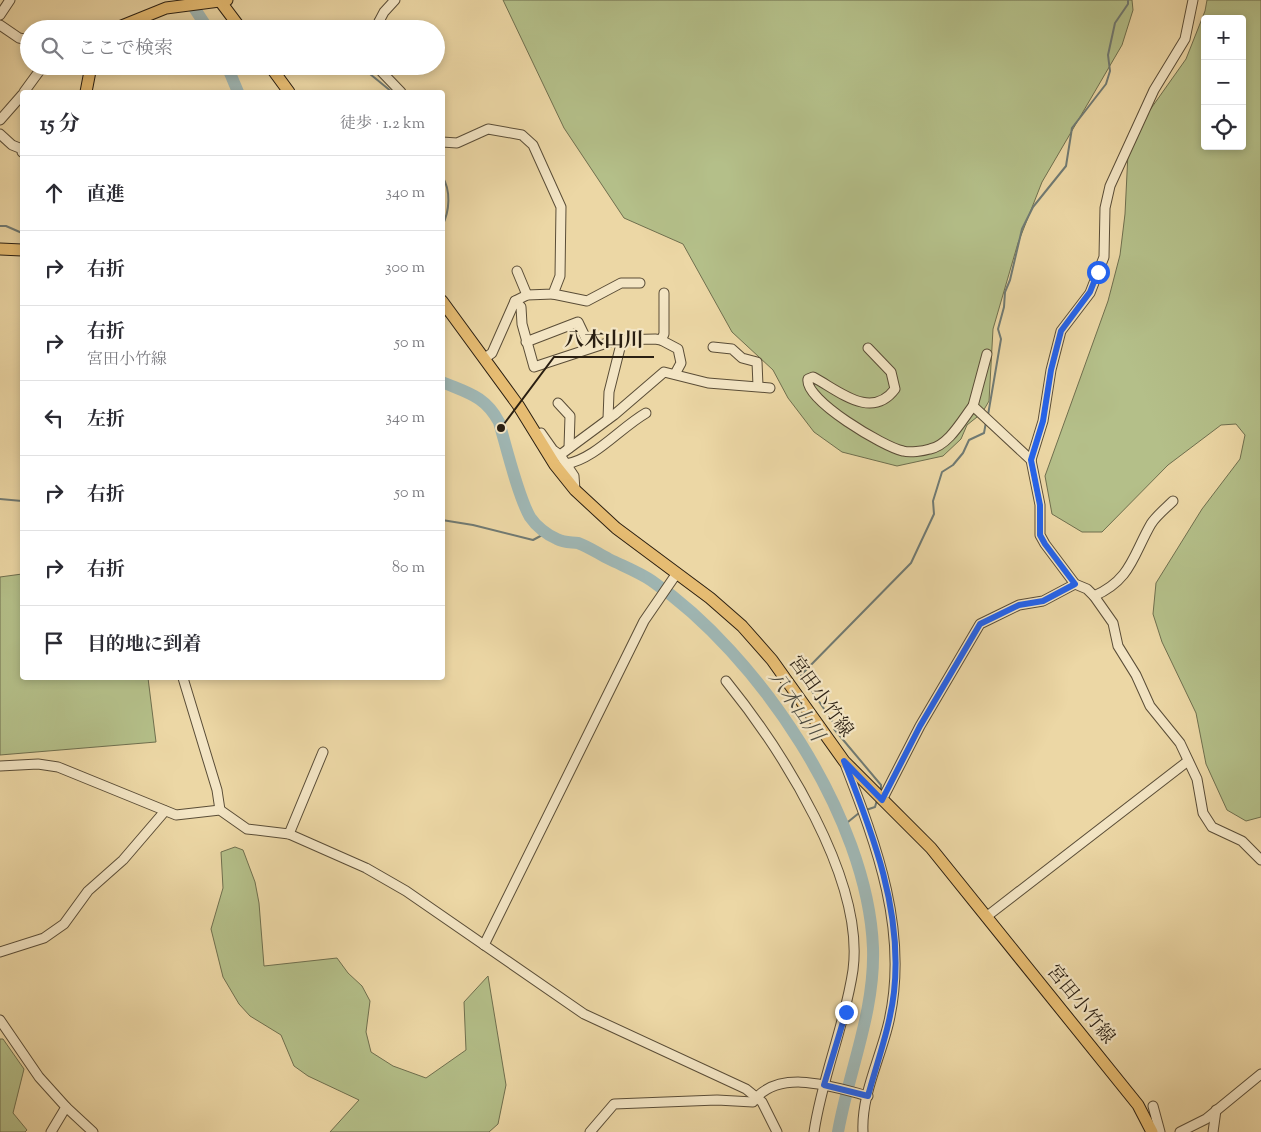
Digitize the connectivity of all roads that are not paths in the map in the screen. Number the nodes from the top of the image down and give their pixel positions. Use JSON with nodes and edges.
{"nodes":[{"id":1,"x":10,"y":0,"type":"edge"},
{"id":2,"x":395,"y":0,"type":"edge"},
{"id":3,"x":1193,"y":0,"type":"edge"},
{"id":4,"x":219,"y":1,"type":"edge"},
{"id":5,"x":166,"y":5,"type":"edge"},
{"id":6,"x":0,"y":15,"type":"edge"},
{"id":7,"x":134,"y":20,"type":"edge"},
{"id":8,"x":234,"y":20,"type":"edge"},
{"id":9,"x":380,"y":20,"type":"edge"},
{"id":10,"x":0,"y":25,"type":"edge"},
{"id":11,"x":20,"y":38,"type":"edge"},
{"id":12,"x":37,"y":75,"type":"edge"},
{"id":13,"x":89,"y":75,"type":"edge"},
{"id":14,"x":277,"y":75,"type":"edge"},
{"id":15,"x":385,"y":75,"type":"edge"},
{"id":16,"x":26,"y":90,"type":"edge"},
{"id":17,"x":86,"y":90,"type":"edge"},
{"id":18,"x":288,"y":90,"type":"edge"},
{"id":19,"x":399,"y":90,"type":"edge"},
{"id":20,"x":20,"y":97,"type":"edge"},
{"id":21,"x":0,"y":120,"type":"edge"},
{"id":22,"x":0,"y":134,"type":"edge"},
{"id":23,"x":445,"y":142,"type":"edge"},
{"id":24,"x":20,"y":148,"type":"edge"},
{"id":25,"x":0,"y":249,"type":"edge"},
{"id":26,"x":20,"y":250,"type":"edge"},
{"id":27,"x":517,"y":271,"type":"dead end"},
{"id":28,"x":640,"y":283,"type":"dead end"},
{"id":29,"x":664,"y":293,"type":"dead end"},
{"id":30,"x":553,"y":294,"type":"junction"},
{"id":31,"x":526,"y":295,"type":"junction"},
{"id":32,"x":515,"y":301,"type":"junction"},
{"id":33,"x":445,"y":305,"type":"edge"},
{"id":34,"x":622,"y":340,"type":"junction"},
{"id":35,"x":661,"y":340,"type":"junction"},
{"id":36,"x":526,"y":342,"type":"junction"},
{"id":37,"x":714,"y":346,"type":"dead end"},
{"id":38,"x":590,"y":347,"type":"junction"},
{"id":39,"x":868,"y":348,"type":"dead end"},
{"id":40,"x":987,"y":354,"type":"dead end"},
{"id":41,"x":485,"y":358,"type":"junction"},
{"id":42,"x":675,"y":374,"type":"junction"},
{"id":43,"x":758,"y":386,"type":"junction"},
{"id":44,"x":770,"y":388,"type":"dead end"},
{"id":45,"x":558,"y":403,"type":"dead end"},
{"id":46,"x":973,"y":406,"type":"junction"},
{"id":47,"x":646,"y":413,"type":"dead end"},
{"id":48,"x":525,"y":417,"type":"junction"},
{"id":49,"x":608,"y":419,"type":"junction"},
{"id":50,"x":570,"y":448,"type":"junction"},
{"id":51,"x":560,"y":455,"type":"junction"},
{"id":52,"x":1031,"y":460,"type":"junction"},
{"id":53,"x":566,"y":464,"type":"junction"},
{"id":54,"x":576,"y":490,"type":"junction"},
{"id":55,"x":1173,"y":501,"type":"dead end"},
{"id":56,"x":673,"y":577,"type":"junction"},
{"id":57,"x":1075,"y":584,"type":"junction"},
{"id":58,"x":1094,"y":596,"type":"junction"},
{"id":59,"x":185,"y":680,"type":"edge"},
{"id":60,"x":726,"y":681,"type":"dead end"},
{"id":61,"x":323,"y":752,"type":"dead end"},
{"id":62,"x":844,"y":761,"type":"junction"},
{"id":63,"x":1188,"y":761,"type":"junction"},
{"id":64,"x":0,"y":766,"type":"edge"},
{"id":65,"x":882,"y":800,"type":"junction"},
{"id":66,"x":220,"y":810,"type":"junction"},
{"id":67,"x":165,"y":811,"type":"junction"},
{"id":68,"x":289,"y":834,"type":"junction"},
{"id":69,"x":1261,"y":860,"type":"edge"},
{"id":70,"x":986,"y":917,"type":"junction"},
{"id":71,"x":484,"y":945,"type":"junction"},
{"id":72,"x":0,"y":952,"type":"edge"},
{"id":73,"x":0,"y":1020,"type":"edge"},
{"id":74,"x":1261,"y":1074,"type":"edge"},
{"id":75,"x":824,"y":1085,"type":"junction"},
{"id":76,"x":868,"y":1096,"type":"junction"},
{"id":77,"x":757,"y":1097,"type":"junction"},
{"id":78,"x":1153,"y":1106,"type":"dead end"},
{"id":79,"x":66,"y":1107,"type":"junction"},
{"id":80,"x":1216,"y":1110,"type":"junction"},
{"id":81,"x":91,"y":1131,"type":"edge"},
{"id":82,"x":51,"y":1132,"type":"edge"},
{"id":83,"x":590,"y":1132,"type":"edge"},
{"id":84,"x":777,"y":1132,"type":"edge"},
{"id":85,"x":814,"y":1132,"type":"edge"},
{"id":86,"x":862,"y":1132,"type":"edge"},
{"id":87,"x":1152,"y":1132,"type":"edge"},
{"id":88,"x":1160,"y":1132,"type":"edge"},
{"id":89,"x":1180,"y":1132,"type":"edge"},
{"id":90,"x":1213,"y":1132,"type":"edge"}],
"edges":[{"from":1,"to":6,"type":"street"},
{"from":2,"to":9,"type":"street"},
{"from":3,"to":52,"type":"street"},
{"from":4,"to":5,"type":"main road"},
{"from":4,"to":8,"type":"main road"},
{"from":5,"to":7,"type":"main road"},
{"from":10,"to":11,"type":"street"},
{"from":12,"to":16,"type":"street"},
{"from":13,"to":17,"type":"main road"},
{"from":14,"to":18,"type":"main road"},
{"from":15,"to":19,"type":"street"},
{"from":20,"to":21,"type":"street"},
{"from":22,"to":24,"type":"street"},
{"from":23,"to":30,"type":"street"},
{"from":25,"to":26,"type":"main road"},
{"from":27,"to":31,"type":"street"},
{"from":28,"to":30,"type":"street"},
{"from":29,"to":35,"type":"street"},
{"from":30,"to":31,"type":"street"},
{"from":31,"to":32,"type":"street"},
{"from":32,"to":36,"type":"street"},
{"from":32,"to":41,"type":"street"},
{"from":33,"to":41,"type":"main road","name":"宮田小竹線"},
{"from":34,"to":35,"type":"street"},
{"from":34,"to":38,"type":"street"},
{"from":34,"to":49,"type":"street"},
{"from":35,"to":42,"type":"street"},
{"from":36,"to":38,"type":"street"},
{"from":36,"to":38,"type":"street"},
{"from":37,"to":43,"type":"street"},
{"from":39,"to":46,"type":"street"},
{"from":40,"to":46,"type":"street"},
{"from":41,"to":48,"type":"main road","name":"宮田小竹線"},
{"from":42,"to":43,"type":"street"},
{"from":42,"to":49,"type":"street"},
{"from":43,"to":44,"type":"street"},
{"from":45,"to":50,"type":"street"},
{"from":46,"to":52,"type":"street"},
{"from":47,"to":53,"type":"street"},
{"from":48,"to":51,"type":"street"},
{"from":48,"to":54,"type":"main road","name":"宮田小竹線"},
{"from":49,"to":50,"type":"street"},
{"from":50,"to":51,"type":"street"},
{"from":51,"to":53,"type":"street"},
{"from":52,"to":57,"type":"street"},
{"from":53,"to":54,"type":"street"},
{"from":54,"to":56,"type":"main road","name":"宮田小竹線"},
{"from":55,"to":58,"type":"street"},
{"from":56,"to":62,"type":"main road","name":"宮田小竹線"},
{"from":56,"to":71,"type":"street"},
{"from":57,"to":58,"type":"street"},
{"from":57,"to":65,"type":"street"},
{"from":58,"to":63,"type":"street"},
{"from":59,"to":66,"type":"street"},
{"from":60,"to":75,"type":"street"},
{"from":61,"to":68,"type":"street"},
{"from":62,"to":65,"type":"main road","name":"宮田小竹線"},
{"from":62,"to":76,"type":"street"},
{"from":63,"to":69,"type":"street"},
{"from":63,"to":70,"type":"street"},
{"from":64,"to":67,"type":"street"},
{"from":65,"to":70,"type":"main road","name":"宮田小竹線"},
{"from":66,"to":67,"type":"street"},
{"from":66,"to":68,"type":"street"},
{"from":67,"to":72,"type":"street"},
{"from":68,"to":71,"type":"street"},
{"from":70,"to":87,"type":"main road","name":"宮田小竹線"},
{"from":71,"to":77,"type":"street"},
{"from":73,"to":79,"type":"street"},
{"from":74,"to":80,"type":"street"},
{"from":75,"to":76,"type":"street"},
{"from":75,"to":77,"type":"street"},
{"from":75,"to":85,"type":"street"},
{"from":76,"to":86,"type":"street"},
{"from":77,"to":83,"type":"street"},
{"from":77,"to":84,"type":"street"},
{"from":78,"to":88,"type":"street"},
{"from":79,"to":81,"type":"street"},
{"from":79,"to":82,"type":"street"},
{"from":80,"to":89,"type":"street"},
{"from":80,"to":90,"type":"street"}]}
